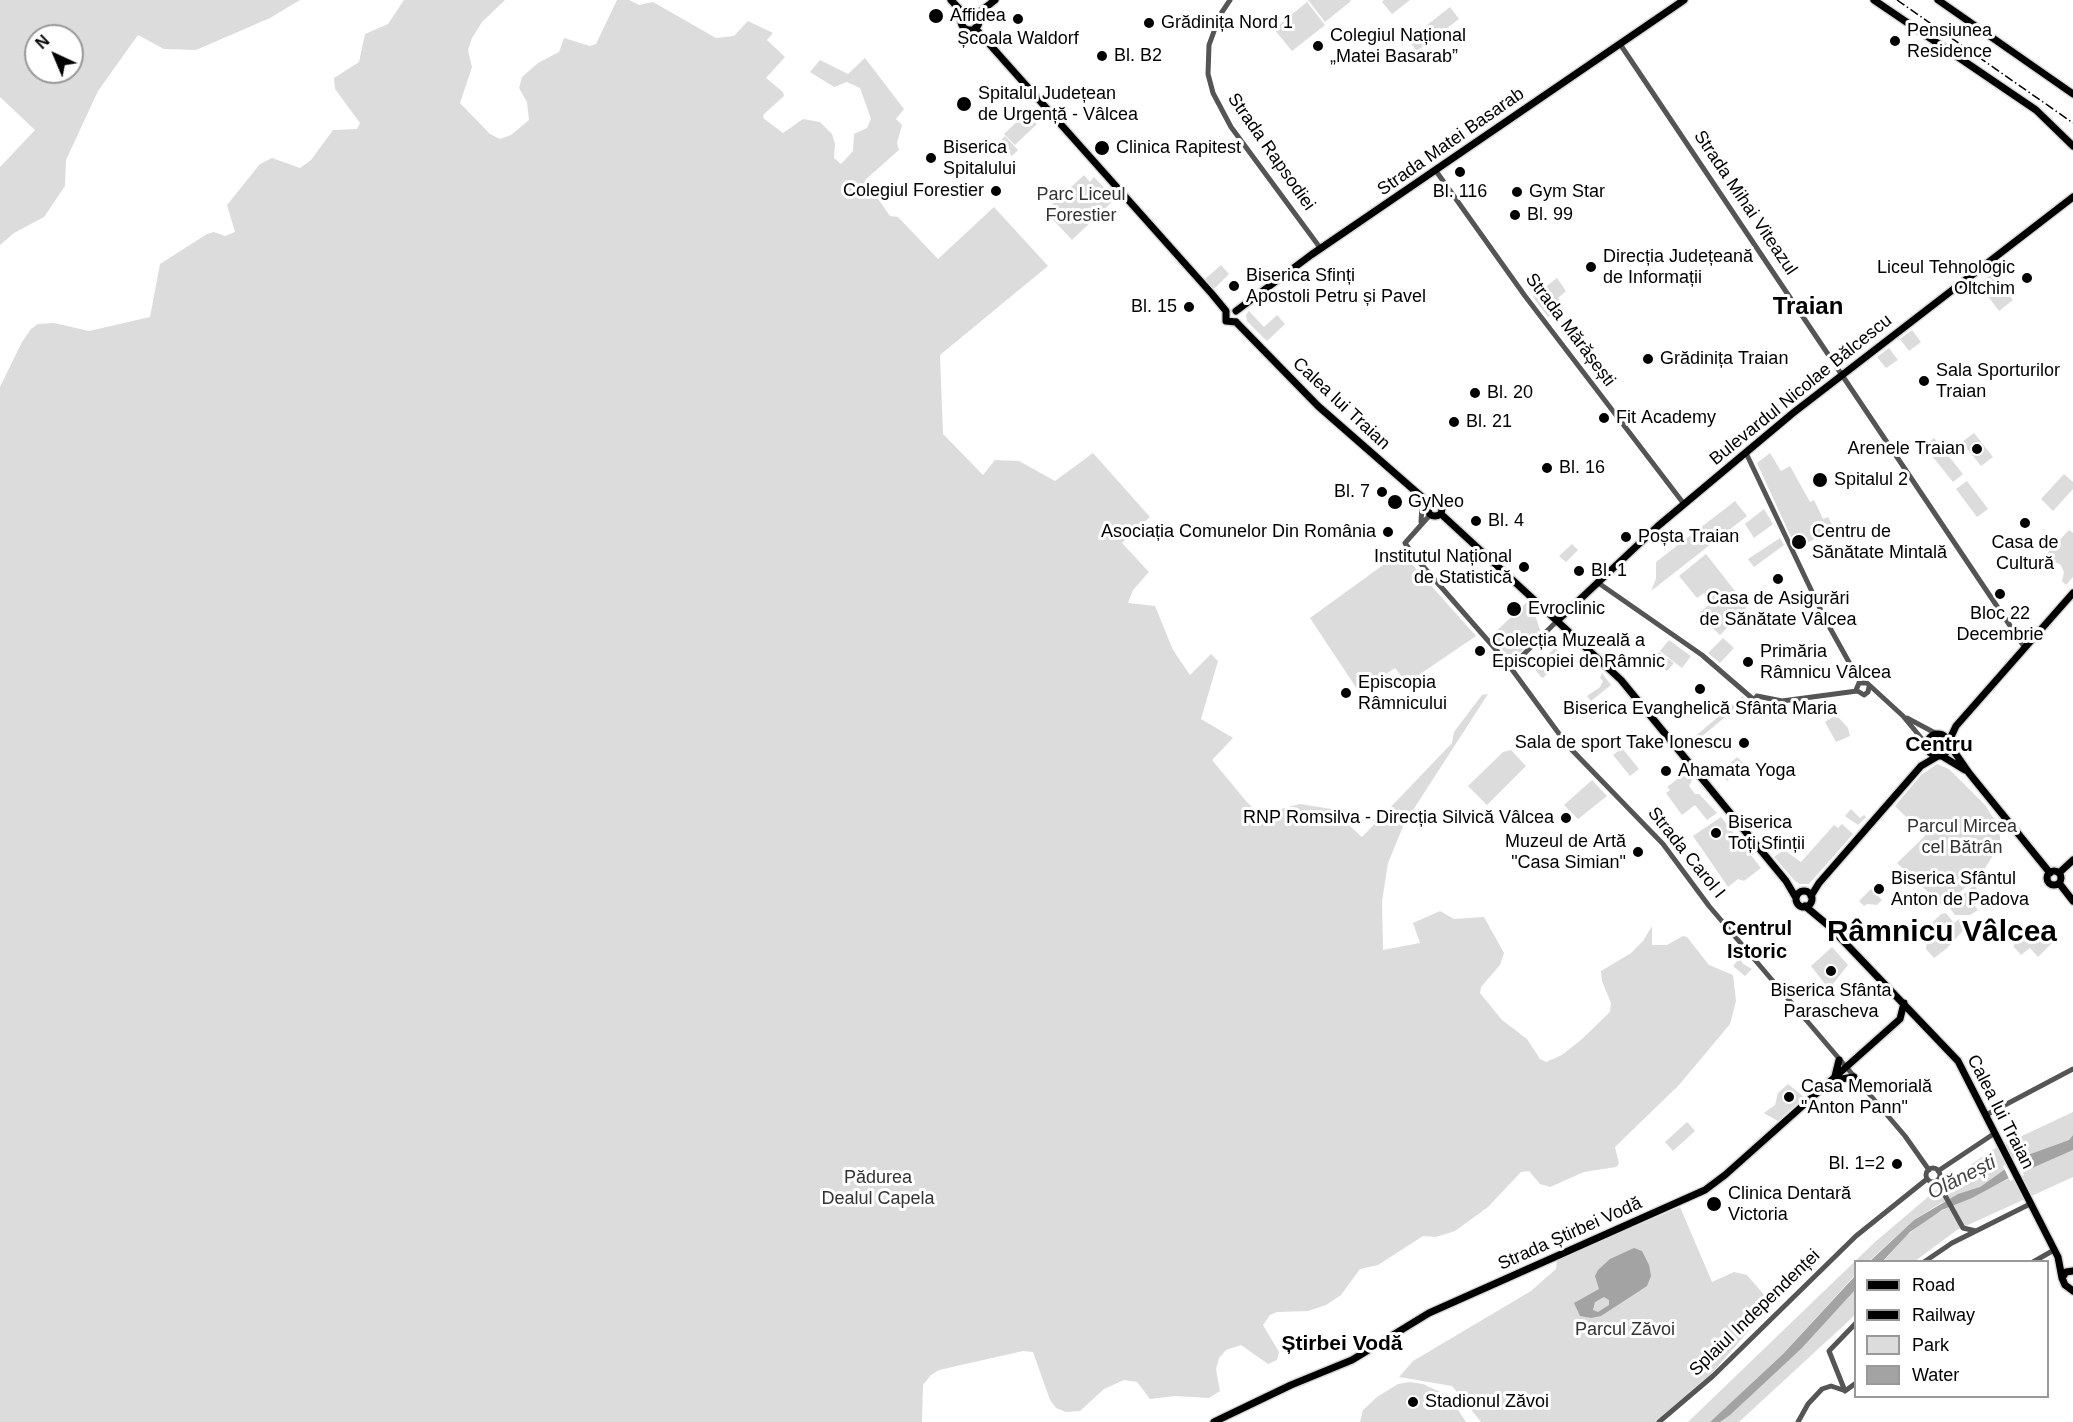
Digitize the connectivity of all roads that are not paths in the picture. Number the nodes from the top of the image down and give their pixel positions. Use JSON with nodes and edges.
{"nodes":[{"id":1,"x":951,"y":0,"type":"edge"},
{"id":2,"x":995,"y":0,"type":"edge"},
{"id":3,"x":1230,"y":0,"type":"edge"},
{"id":4,"x":1683,"y":0,"type":"edge"},
{"id":5,"x":1874,"y":0,"type":"edge"},
{"id":6,"x":1938,"y":0,"type":"edge"},
{"id":7,"x":964,"y":14,"type":"junction"},
{"id":8,"x":976,"y":15,"type":"junction"},
{"id":9,"x":975,"y":28,"type":"junction"},
{"id":10,"x":1620,"y":44,"type":"junction"},
{"id":11,"x":2073,"y":94,"type":"edge"},
{"id":12,"x":2073,"y":146,"type":"edge"},
{"id":13,"x":1436,"y":171,"type":"junction"},
{"id":14,"x":2073,"y":197,"type":"edge"},
{"id":15,"x":1321,"y":249,"type":"junction"},
{"id":16,"x":1226,"y":311,"type":"junction"},
{"id":17,"x":1236,"y":311,"type":"junction"},
{"id":18,"x":1236,"y":322,"type":"junction"},
{"id":19,"x":1841,"y":375,"type":"junction"},
{"id":20,"x":1746,"y":453,"type":"junction"},
{"id":21,"x":1418,"y":495,"type":"junction"},
{"id":22,"x":1430,"y":504,"type":"junction"},
{"id":23,"x":1684,"y":504,"type":"junction"},
{"id":24,"x":1441,"y":514,"type":"junction"},
{"id":25,"x":1430,"y":515,"type":"junction"},
{"id":26,"x":1421,"y":525,"type":"junction"},
{"id":27,"x":1597,"y":582,"type":"junction"},
{"id":28,"x":2073,"y":593,"type":"edge"},
{"id":29,"x":1558,"y":620,"type":"junction"},
{"id":30,"x":2025,"y":648,"type":"junction"},
{"id":31,"x":1510,"y":667,"type":"junction"},
{"id":32,"x":1860,"y":682,"type":"junction"},
{"id":33,"x":1868,"y":690,"type":"junction"},
{"id":34,"x":1857,"y":691,"type":"junction"},
{"id":35,"x":1761,"y":696,"type":"junction"},
{"id":36,"x":1753,"y":699,"type":"junction"},
{"id":37,"x":1782,"y":701,"type":"junction"},
{"id":38,"x":1765,"y":707,"type":"junction"},
{"id":39,"x":1903,"y":716,"type":"junction"},
{"id":40,"x":1956,"y":726,"type":"junction"},
{"id":41,"x":1939,"y":734,"type":"junction"},
{"id":42,"x":1949,"y":743,"type":"junction"},
{"id":43,"x":1927,"y":748,"type":"junction"},
{"id":44,"x":1940,"y":756,"type":"junction"},
{"id":45,"x":1921,"y":766,"type":"junction"},
{"id":46,"x":1969,"y":773,"type":"junction"},
{"id":47,"x":2073,"y":860,"type":"edge"},
{"id":48,"x":2050,"y":873,"type":"junction"},
{"id":49,"x":2059,"y":873,"type":"junction"},
{"id":50,"x":1786,"y":881,"type":"junction"},
{"id":51,"x":2059,"y":883,"type":"junction"},
{"id":52,"x":1808,"y":895,"type":"junction"},
{"id":53,"x":1796,"y":898,"type":"junction"},
{"id":54,"x":2073,"y":901,"type":"edge"},
{"id":55,"x":1805,"y":906,"type":"junction"},
{"id":56,"x":1821,"y":918,"type":"junction"},
{"id":57,"x":1904,"y":1003,"type":"junction"},
{"id":58,"x":1918,"y":1017,"type":"junction"},
{"id":59,"x":1901,"y":1018,"type":"junction"},
{"id":60,"x":1839,"y":1060,"type":"junction"},
{"id":61,"x":1846,"y":1068,"type":"junction"},
{"id":62,"x":2073,"y":1069,"type":"edge"},
{"id":63,"x":1854,"y":1077,"type":"junction"},
{"id":64,"x":1830,"y":1083,"type":"junction"},
{"id":65,"x":1986,"y":1116,"type":"junction"},
{"id":66,"x":1995,"y":1133,"type":"junction"},
{"id":67,"x":1929,"y":1170,"type":"junction"},
{"id":68,"x":1938,"y":1171,"type":"junction"},
{"id":69,"x":1927,"y":1179,"type":"junction"},
{"id":70,"x":1937,"y":1181,"type":"junction"},
{"id":71,"x":2030,"y":1204,"type":"junction"},
{"id":72,"x":1964,"y":1228,"type":"junction"},
{"id":73,"x":1977,"y":1231,"type":"junction"},
{"id":74,"x":1952,"y":1243,"type":"junction"},
{"id":75,"x":2058,"y":1256,"type":"junction"},
{"id":76,"x":1927,"y":1260,"type":"edge"},
{"id":77,"x":2041,"y":1260,"type":"edge"},
{"id":78,"x":2073,"y":1270,"type":"edge"},
{"id":79,"x":2062,"y":1278,"type":"junction"},
{"id":80,"x":2072,"y":1289,"type":"edge"},
{"id":81,"x":1854,"y":1325,"type":"edge"},
{"id":82,"x":1854,"y":1384,"type":"edge"},
{"id":83,"x":1845,"y":1390,"type":"junction"},
{"id":84,"x":1214,"y":1422,"type":"edge"},
{"id":85,"x":1659,"y":1422,"type":"edge"},
{"id":86,"x":1798,"y":1422,"type":"edge"}],
"edges":[{"from":1,"to":7,"type":"main road","name":"Calea lui Traian"},
{"from":2,"to":8,"type":"main road"},
{"from":3,"to":15,"type":"street","name":"Strada Rapsodiei"},
{"from":4,"to":10,"type":"main road","name":"Strada Matei Basarab"},
{"from":5,"to":12,"type":"main road"},
{"from":6,"to":11,"type":"main road"},
{"from":7,"to":8,"type":"main road"},
{"from":7,"to":9,"type":"main road","name":"Calea lui Traian"},
{"from":8,"to":9,"type":"main road"},
{"from":9,"to":16,"type":"main road","name":"Calea lui Traian"},
{"from":10,"to":13,"type":"main road","name":"Strada Matei Basarab"},
{"from":10,"to":19,"type":"street","name":"Strada Mihai Viteazul"},
{"from":13,"to":15,"type":"main road","name":"Strada Matei Basarab"},
{"from":13,"to":23,"type":"street","name":"Strada Mărășești"},
{"from":14,"to":19,"type":"main road","name":"Bulevardul Nicolae Bălcescu"},
{"from":15,"to":17,"type":"main road","name":"Strada Matei Basarab"},
{"from":16,"to":17,"type":"main road"},
{"from":16,"to":18,"type":"main road","name":"Calea lui Traian"},
{"from":17,"to":18,"type":"main road"},
{"from":18,"to":21,"type":"main road","name":"Calea lui Traian"},
{"from":19,"to":20,"type":"main road","name":"Bulevardul Nicolae Bălcescu"},
{"from":19,"to":30,"type":"street","name":"Strada Mihai Viteazul"},
{"from":20,"to":23,"type":"main road","name":"Bulevardul Nicolae Bălcescu"},
{"from":20,"to":32,"type":"street"},
{"from":21,"to":22,"type":"main road","name":"Calea lui Traian"},
{"from":21,"to":26,"type":"street"},
{"from":22,"to":24,"type":"main road","name":"Calea lui Traian"},
{"from":22,"to":25,"type":"main road"},
{"from":23,"to":27,"type":"main road","name":"Bulevardul Nicolae Bălcescu"},
{"from":24,"to":25,"type":"main road"},
{"from":24,"to":29,"type":"main road","name":"Calea lui Traian"},
{"from":25,"to":26,"type":"street"},
{"from":26,"to":31,"type":"street","name":"Strada Carol I"},
{"from":27,"to":29,"type":"main road","name":"Bulevardul Nicolae Bălcescu"},
{"from":27,"to":36,"type":"street"},
{"from":28,"to":30,"type":"main road"},
{"from":29,"to":31,"type":"street"},
{"from":29,"to":50,"type":"main road","name":"Calea lui Traian"},
{"from":30,"to":40,"type":"main road"},
{"from":31,"to":60,"type":"street","name":"Strada Carol I"},
{"from":32,"to":33,"type":"street"},
{"from":32,"to":34,"type":"street"},
{"from":33,"to":34,"type":"street"},
{"from":33,"to":39,"type":"street"},
{"from":34,"to":37,"type":"street"},
{"from":35,"to":36,"type":"street"},
{"from":35,"to":37,"type":"street"},
{"from":35,"to":38,"type":"street"},
{"from":36,"to":38,"type":"street"},
{"from":37,"to":38,"type":"street"},
{"from":39,"to":41,"type":"street"},
{"from":39,"to":43,"type":"street"},
{"from":40,"to":41,"type":"main road"},
{"from":40,"to":42,"type":"main road"},
{"from":41,"to":42,"type":"main road"},
{"from":41,"to":43,"type":"main road"},
{"from":42,"to":44,"type":"main road"},
{"from":42,"to":46,"type":"main road"},
{"from":43,"to":44,"type":"main road"},
{"from":43,"to":45,"type":"main road"},
{"from":44,"to":45,"type":"main road"},
{"from":44,"to":46,"type":"main road"},
{"from":45,"to":52,"type":"main road"},
{"from":46,"to":48,"type":"main road"},
{"from":47,"to":49,"type":"main road"},
{"from":48,"to":49,"type":"main road"},
{"from":48,"to":51,"type":"main road"},
{"from":49,"to":51,"type":"main road"},
{"from":50,"to":52,"type":"main road","name":"Calea lui Traian"},
{"from":50,"to":53,"type":"main road","name":"Calea lui Traian"},
{"from":51,"to":54,"type":"main road"},
{"from":52,"to":53,"type":"main road"},
{"from":52,"to":55,"type":"main road"},
{"from":52,"to":56,"type":"main road","name":"Calea lui Traian"},
{"from":53,"to":55,"type":"main road","name":"Calea lui Traian"},
{"from":55,"to":56,"type":"main road","name":"Calea lui Traian"},
{"from":56,"to":57,"type":"main road","name":"Calea lui Traian"},
{"from":57,"to":58,"type":"main road","name":"Calea lui Traian"},
{"from":57,"to":59,"type":"main road"},
{"from":58,"to":59,"type":"main road"},
{"from":58,"to":65,"type":"main road","name":"Calea lui Traian"},
{"from":59,"to":61,"type":"main road","name":"Strada Știrbei Vodă"},
{"from":60,"to":61,"type":"street","name":"Strada Carol I"},
{"from":60,"to":64,"type":"main road"},
{"from":61,"to":63,"type":"street","name":"Strada Carol I"},
{"from":61,"to":64,"type":"main road","name":"Strada Știrbei Vodă"},
{"from":62,"to":65,"type":"street"},
{"from":63,"to":64,"type":"main road"},
{"from":63,"to":67,"type":"street","name":"Strada Carol I"},
{"from":64,"to":84,"type":"main road","name":"Strada Știrbei Vodă"},
{"from":65,"to":66,"type":"main road","name":"Calea lui Traian"},
{"from":66,"to":68,"type":"street"},
{"from":66,"to":71,"type":"main road","name":"Calea lui Traian"},
{"from":67,"to":68,"type":"street"},
{"from":67,"to":69,"type":"street"},
{"from":68,"to":70,"type":"street"},
{"from":69,"to":70,"type":"street"},
{"from":69,"to":85,"type":"street","name":"Splaiul Independenței"},
{"from":70,"to":72,"type":"street"},
{"from":71,"to":73,"type":"street"},
{"from":71,"to":75,"type":"main road","name":"Calea lui Traian"},
{"from":72,"to":73,"type":"street"},
{"from":72,"to":74,"type":"street"},
{"from":73,"to":74,"type":"street"},
{"from":74,"to":76,"type":"street"},
{"from":75,"to":77,"type":"street"},
{"from":75,"to":78,"type":"main road","name":"Calea lui Traian"},
{"from":75,"to":79,"type":"main road","name":"Calea lui Traian"},
{"from":78,"to":79,"type":"main road"},
{"from":79,"to":80,"type":"main road"},
{"from":81,"to":83,"type":"street"},
{"from":82,"to":83,"type":"street"},
{"from":83,"to":86,"type":"street"}]}
